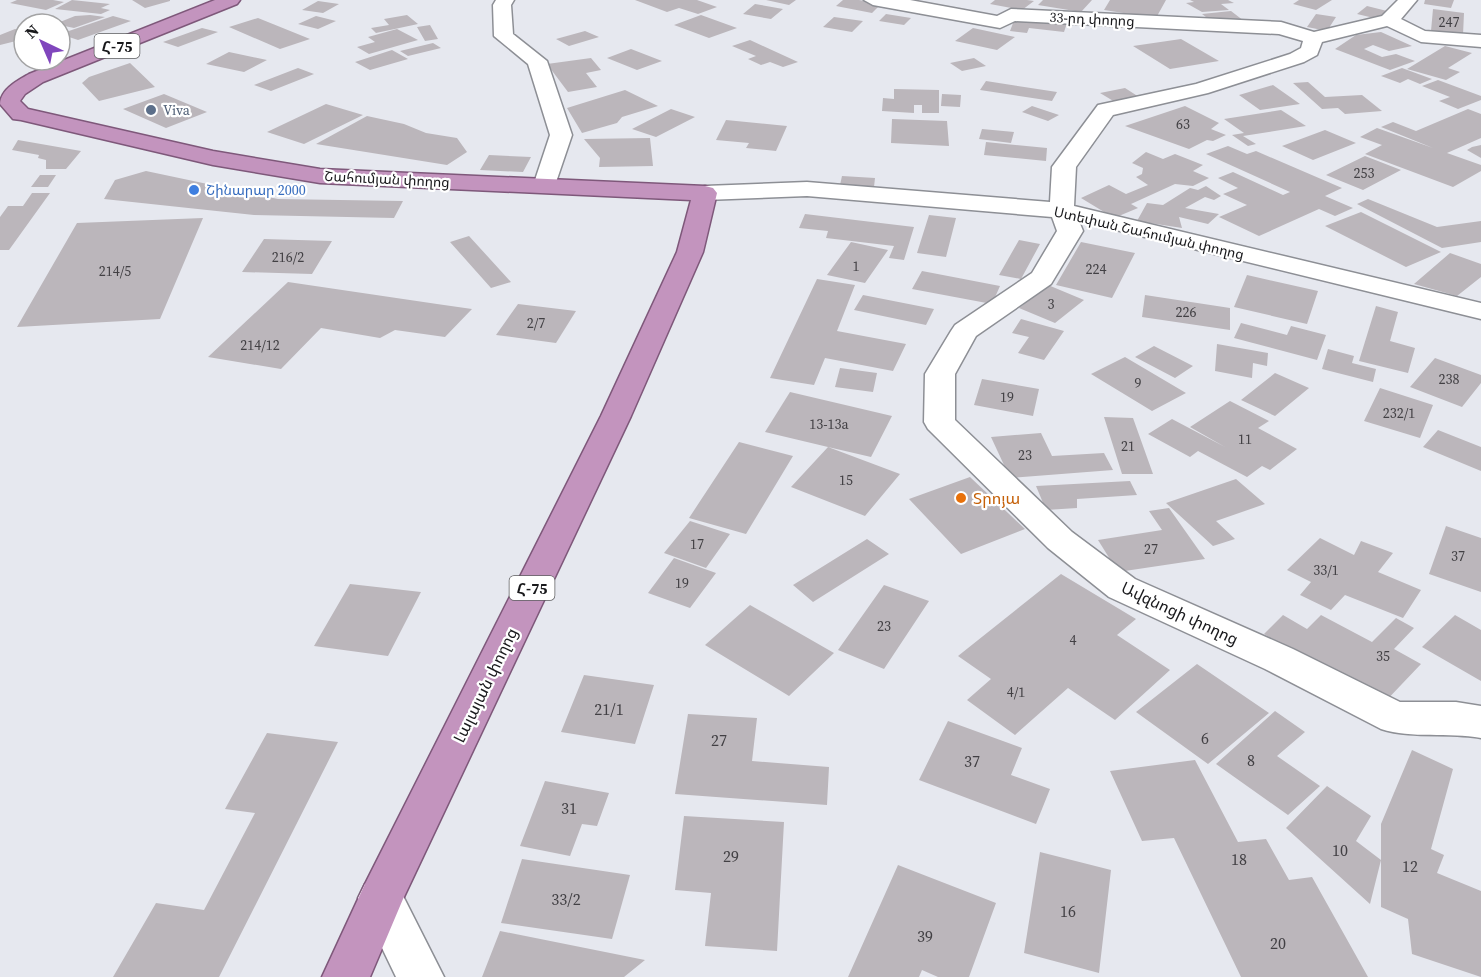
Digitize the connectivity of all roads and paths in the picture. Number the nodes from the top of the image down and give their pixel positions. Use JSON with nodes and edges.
{"nodes":[{"id":1,"x":231,"y":0,"type":"edge"},
{"id":2,"x":505,"y":0,"type":"edge"},
{"id":3,"x":873,"y":0,"type":"edge"},
{"id":4,"x":1408,"y":0,"type":"edge"},
{"id":5,"x":1389,"y":20,"type":"junction"},
{"id":6,"x":1313,"y":38,"type":"junction"},
{"id":7,"x":1481,"y":41,"type":"edge"},
{"id":8,"x":545,"y":186,"type":"junction"},
{"id":9,"x":705,"y":193,"type":"junction"},
{"id":10,"x":1062,"y":210,"type":"junction"},
{"id":11,"x":1481,"y":311,"type":"edge"},
{"id":12,"x":1481,"y":722,"type":"edge"},
{"id":13,"x":381,"y":898,"type":"junction"},
{"id":14,"x":345,"y":977,"type":"edge"},
{"id":15,"x":420,"y":977,"type":"edge"}],
"edges":[{"from":1,"to":8,"type":"highway","name":"Շահումյան փողոց","number":"Հ-75"},
{"from":2,"to":8,"type":"street"},
{"from":3,"to":6,"type":"street","name":"33-րդ փողոց"},
{"from":4,"to":5,"type":"street"},
{"from":5,"to":6,"type":"street"},
{"from":5,"to":7,"type":"street"},
{"from":6,"to":10,"type":"street"},
{"from":8,"to":9,"type":"highway","name":"Շահումյան փողոց","number":"Հ-75"},
{"from":9,"to":10,"type":"street","name":"Ստեփան Շահումյան փողոց"},
{"from":9,"to":13,"type":"highway","name":"Լալայան փողոց","number":"Հ-75"},
{"from":10,"to":11,"type":"street","name":"Ստեփան Շահումյան փողոց"},
{"from":10,"to":12,"type":"street","name":"Ավզնոցի փողոց"},
{"from":13,"to":14,"type":"highway","name":"Լալայան փողոց","number":"Հ-75"},
{"from":13,"to":15,"type":"street"}]}
